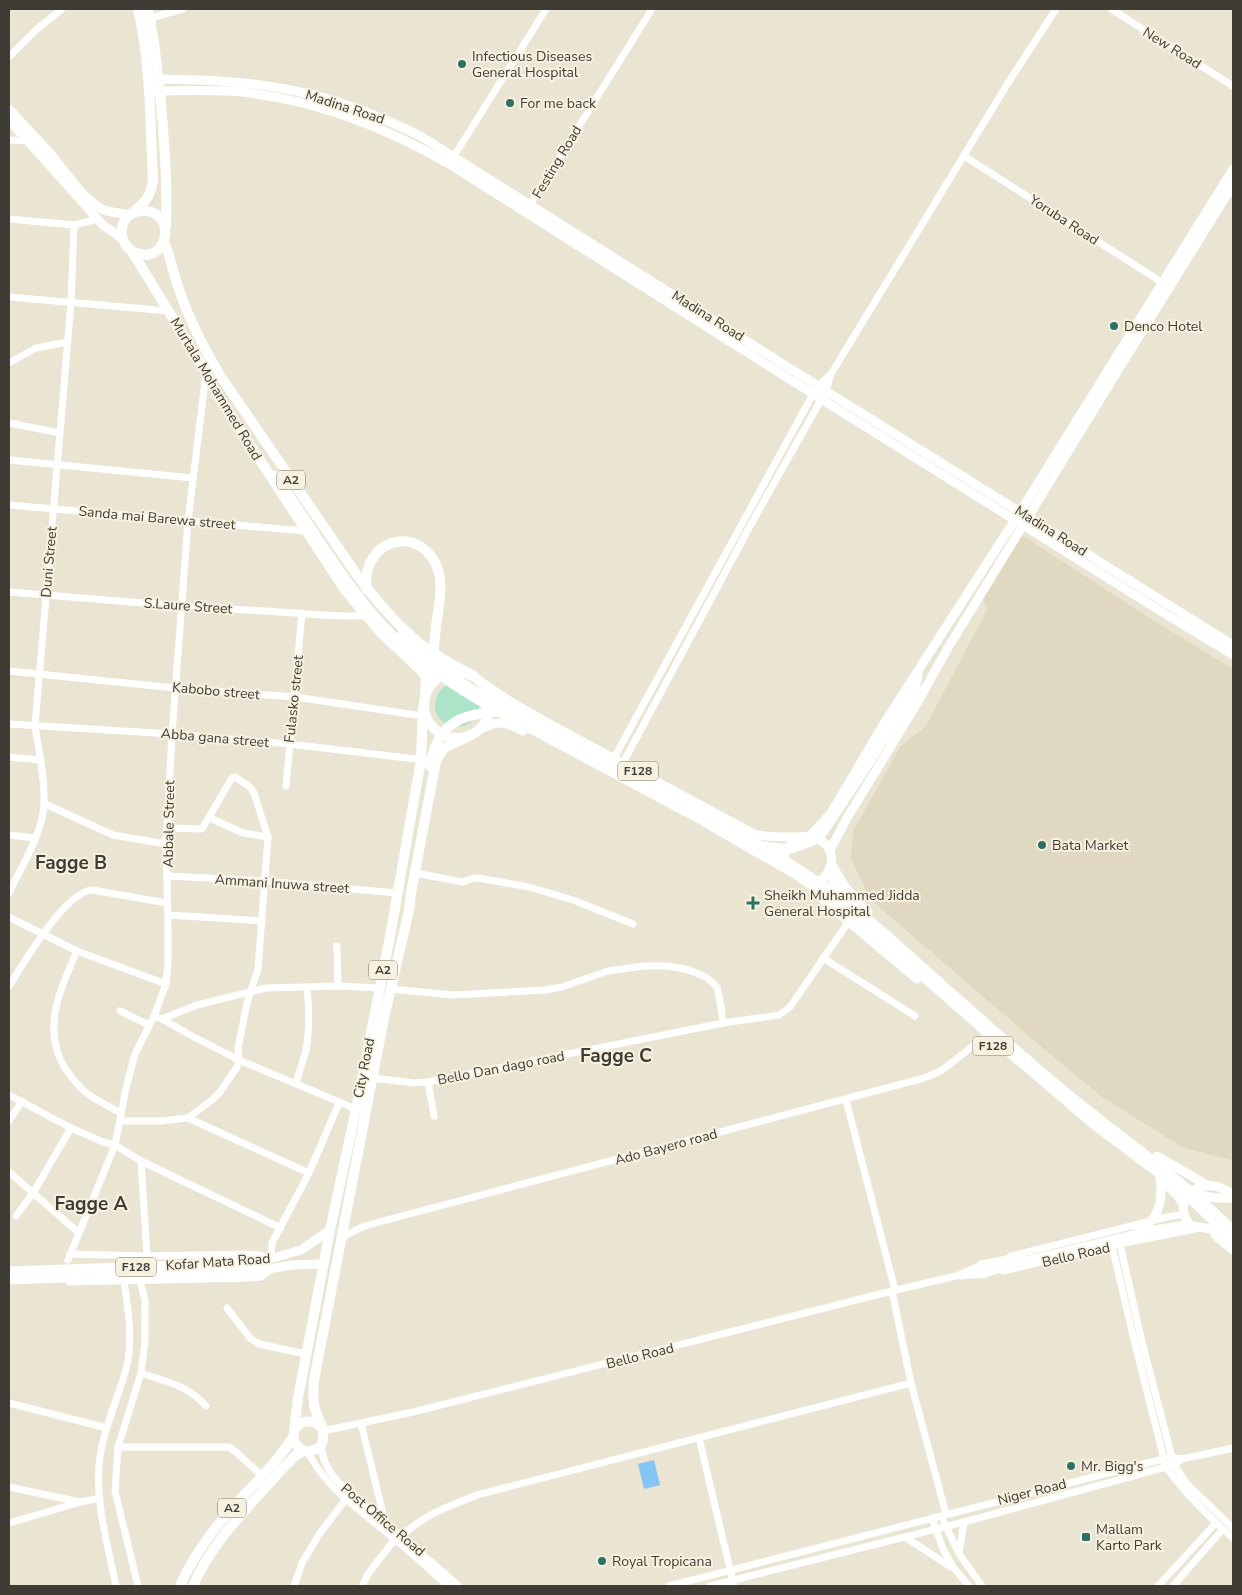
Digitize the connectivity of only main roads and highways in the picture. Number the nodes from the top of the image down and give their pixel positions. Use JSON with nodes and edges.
{"nodes":[{"id":1,"x":138,"y":9,"type":"edge"},
{"id":2,"x":149,"y":13,"type":"edge"},
{"id":3,"x":148,"y":79,"type":"junction"},
{"id":4,"x":160,"y":79,"type":"junction"},
{"id":5,"x":149,"y":90,"type":"junction"},
{"id":6,"x":160,"y":91,"type":"junction"},
{"id":7,"x":9,"y":109,"type":"edge"},
{"id":8,"x":9,"y":120,"type":"edge"},
{"id":9,"x":452,"y":160,"type":"junction"},
{"id":10,"x":1233,"y":169,"type":"edge"},
{"id":11,"x":1233,"y":185,"type":"edge"},
{"id":12,"x":133,"y":213,"type":"junction"},
{"id":13,"x":166,"y":227,"type":"junction"},
{"id":14,"x":123,"y":239,"type":"junction"},
{"id":15,"x":164,"y":242,"type":"junction"},
{"id":16,"x":131,"y":250,"type":"junction"},
{"id":17,"x":820,"y":392,"type":"junction"},
{"id":18,"x":254,"y":426,"type":"junction"},
{"id":19,"x":244,"y":436,"type":"junction"},
{"id":20,"x":269,"y":460,"type":"junction"},
{"id":21,"x":1024,"y":514,"type":"junction"},
{"id":22,"x":1019,"y":523,"type":"junction"},
{"id":23,"x":367,"y":594,"type":"junction"},
{"id":24,"x":1233,"y":645,"type":"edge"},
{"id":25,"x":433,"y":652,"type":"junction"},
{"id":26,"x":1233,"y":656,"type":"edge"},
{"id":27,"x":919,"y":669,"type":"junction"},
{"id":28,"x":932,"y":676,"type":"junction"},
{"id":29,"x":478,"y":679,"type":"junction"},
{"id":30,"x":428,"y":688,"type":"junction"},
{"id":31,"x":911,"y":700,"type":"junction"},
{"id":32,"x":423,"y":711,"type":"junction"},
{"id":33,"x":495,"y":712,"type":"junction"},
{"id":34,"x":479,"y":730,"type":"junction"},
{"id":35,"x":469,"y":736,"type":"junction"},
{"id":36,"x":806,"y":836,"type":"junction"},
{"id":37,"x":760,"y":845,"type":"junction"},
{"id":38,"x":830,"y":850,"type":"junction"},
{"id":39,"x":832,"y":866,"type":"junction"},
{"id":40,"x":412,"y":875,"type":"junction"},
{"id":41,"x":792,"y":880,"type":"junction"},
{"id":42,"x":804,"y":885,"type":"junction"},
{"id":43,"x":844,"y":900,"type":"junction"},
{"id":44,"x":1160,"y":1174,"type":"junction"},
{"id":45,"x":1208,"y":1185,"type":"junction"},
{"id":46,"x":1195,"y":1194,"type":"junction"},
{"id":47,"x":1233,"y":1194,"type":"edge"},
{"id":48,"x":1184,"y":1209,"type":"junction"},
{"id":49,"x":330,"y":1230,"type":"junction"},
{"id":50,"x":1230,"y":1230,"type":"edge"},
{"id":51,"x":1215,"y":1235,"type":"junction"},
{"id":52,"x":1233,"y":1240,"type":"edge"},
{"id":53,"x":1233,"y":1250,"type":"edge"},
{"id":54,"x":1024,"y":1259,"type":"junction"},
{"id":55,"x":324,"y":1264,"type":"junction"},
{"id":56,"x":267,"y":1265,"type":"junction"},
{"id":57,"x":981,"y":1265,"type":"road end"},
{"id":58,"x":9,"y":1271,"type":"edge"},
{"id":59,"x":981,"y":1274,"type":"road end"},
{"id":60,"x":9,"y":1280,"type":"edge"},
{"id":61,"x":322,"y":1429,"type":"junction"},
{"id":62,"x":294,"y":1433,"type":"junction"},
{"id":63,"x":306,"y":1452,"type":"junction"},
{"id":64,"x":180,"y":1586,"type":"edge"},
{"id":65,"x":193,"y":1586,"type":"edge"}],
"edges":[{"from":1,"to":3,"type":"highway"},
{"from":2,"to":4,"type":"highway","number":"A2"},
{"from":3,"to":4,"type":"main road","name":"Madina Road"},
{"from":3,"to":5,"type":"highway"},
{"from":4,"to":6,"type":"highway","number":"A2"},
{"from":4,"to":9,"type":"main road","name":"Madina Road"},
{"from":5,"to":6,"type":"main road","name":"Madina Road"},
{"from":5,"to":12,"type":"highway"},
{"from":6,"to":9,"type":"main road","name":"Madina Road"},
{"from":6,"to":13,"type":"highway","number":"A2"},
{"from":7,"to":12,"type":"main road"},
{"from":8,"to":14,"type":"main road"},
{"from":9,"to":17,"type":"main road","name":"Madina Road"},
{"from":10,"to":21,"type":"main road"},
{"from":11,"to":21,"type":"main road"},
{"from":12,"to":13,"type":"highway"},
{"from":12,"to":14,"type":"highway"},
{"from":13,"to":15,"type":"highway","number":"A2"},
{"from":14,"to":16,"type":"highway","number":"A2"},
{"from":15,"to":16,"type":"highway"},
{"from":15,"to":18,"type":"highway","name":"Murtala Mohammed Road","number":"A2"},
{"from":16,"to":19,"type":"highway","name":"Murtala Mohammed Road","number":"A2"},
{"from":17,"to":21,"type":"main road","name":"Madina Road"},
{"from":17,"to":22,"type":"main road","name":"Madina Road"},
{"from":18,"to":20,"type":"main road"},
{"from":18,"to":25,"type":"highway","name":"Murtala Mohammed Road","number":"A2"},
{"from":19,"to":20,"type":"main road"},
{"from":19,"to":30,"type":"highway","name":"Murtala Mohammed Road","number":"A2"},
{"from":20,"to":23,"type":"main road"},
{"from":20,"to":33,"type":"main road"},
{"from":21,"to":22,"type":"main road"},
{"from":21,"to":24,"type":"main road","name":"Madina Road"},
{"from":22,"to":26,"type":"main road","name":"Madina Road"},
{"from":22,"to":27,"type":"main road"},
{"from":22,"to":28,"type":"main road"},
{"from":23,"to":25,"type":"highway"},
{"from":23,"to":37,"type":"main road"},
{"from":25,"to":29,"type":"highway","name":"Murtala Mohammed Road","number":"A2"},
{"from":25,"to":30,"type":"highway"},
{"from":27,"to":31,"type":"main road"},
{"from":27,"to":36,"type":"main road"},
{"from":28,"to":31,"type":"main road"},
{"from":28,"to":38,"type":"main road"},
{"from":29,"to":30,"type":"highway"},
{"from":29,"to":34,"type":"highway"},
{"from":29,"to":36,"type":"main road","number":"F128"},
{"from":30,"to":32,"type":"highway","number":"A2"},
{"from":31,"to":37,"type":"main road"},
{"from":31,"to":43,"type":"main road"},
{"from":32,"to":35,"type":"highway"},
{"from":32,"to":49,"type":"highway","name":"City Road","number":"A2"},
{"from":33,"to":40,"type":"highway"},
{"from":33,"to":44,"type":"main road"},
{"from":34,"to":35,"type":"highway"},
{"from":34,"to":41,"type":"main road","number":"F128"},
{"from":35,"to":40,"type":"highway","name":"City Road","number":"A2"},
{"from":36,"to":38,"type":"main road"},
{"from":36,"to":41,"type":"main road"},
{"from":37,"to":43,"type":"main road"},
{"from":38,"to":39,"type":"main road","number":"F128"},
{"from":39,"to":42,"type":"main road"},
{"from":39,"to":45,"type":"main road","number":"F128"},
{"from":40,"to":61,"type":"highway","name":"City Road","number":"A2"},
{"from":41,"to":42,"type":"main road","number":"F128"},
{"from":42,"to":48,"type":"main road","number":"F128"},
{"from":43,"to":46,"type":"main road"},
{"from":44,"to":50,"type":"main road"},
{"from":44,"to":54,"type":"main road"},
{"from":45,"to":47,"type":"main road","number":"F128"},
{"from":45,"to":48,"type":"main road"},
{"from":46,"to":47,"type":"main road"},
{"from":46,"to":50,"type":"main road"},
{"from":48,"to":51,"type":"main road","number":"F128"},
{"from":49,"to":55,"type":"highway","name":"City Road","number":"A2"},
{"from":49,"to":56,"type":"main road","name":"Kofar Mata Road","number":"F128"},
{"from":50,"to":51,"type":"main road"},
{"from":50,"to":52,"type":"main road"},
{"from":50,"to":54,"type":"main road"},
{"from":51,"to":53,"type":"main road"},
{"from":54,"to":57,"type":"main road"},
{"from":54,"to":59,"type":"main road"},
{"from":55,"to":56,"type":"main road","name":"Kofar Mata Road","number":"F128"},
{"from":55,"to":62,"type":"highway","name":"City Road","number":"A2"},
{"from":56,"to":58,"type":"main road","name":"Kofar Mata Road","number":"F128"},
{"from":56,"to":60,"type":"main road","name":"Kofar Mata Road","number":"F128"},
{"from":61,"to":62,"type":"highway"},
{"from":61,"to":63,"type":"highway","number":"A2"},
{"from":62,"to":63,"type":"highway"},
{"from":62,"to":64,"type":"highway","number":"A2"},
{"from":63,"to":65,"type":"highway","number":"A2"}]}
